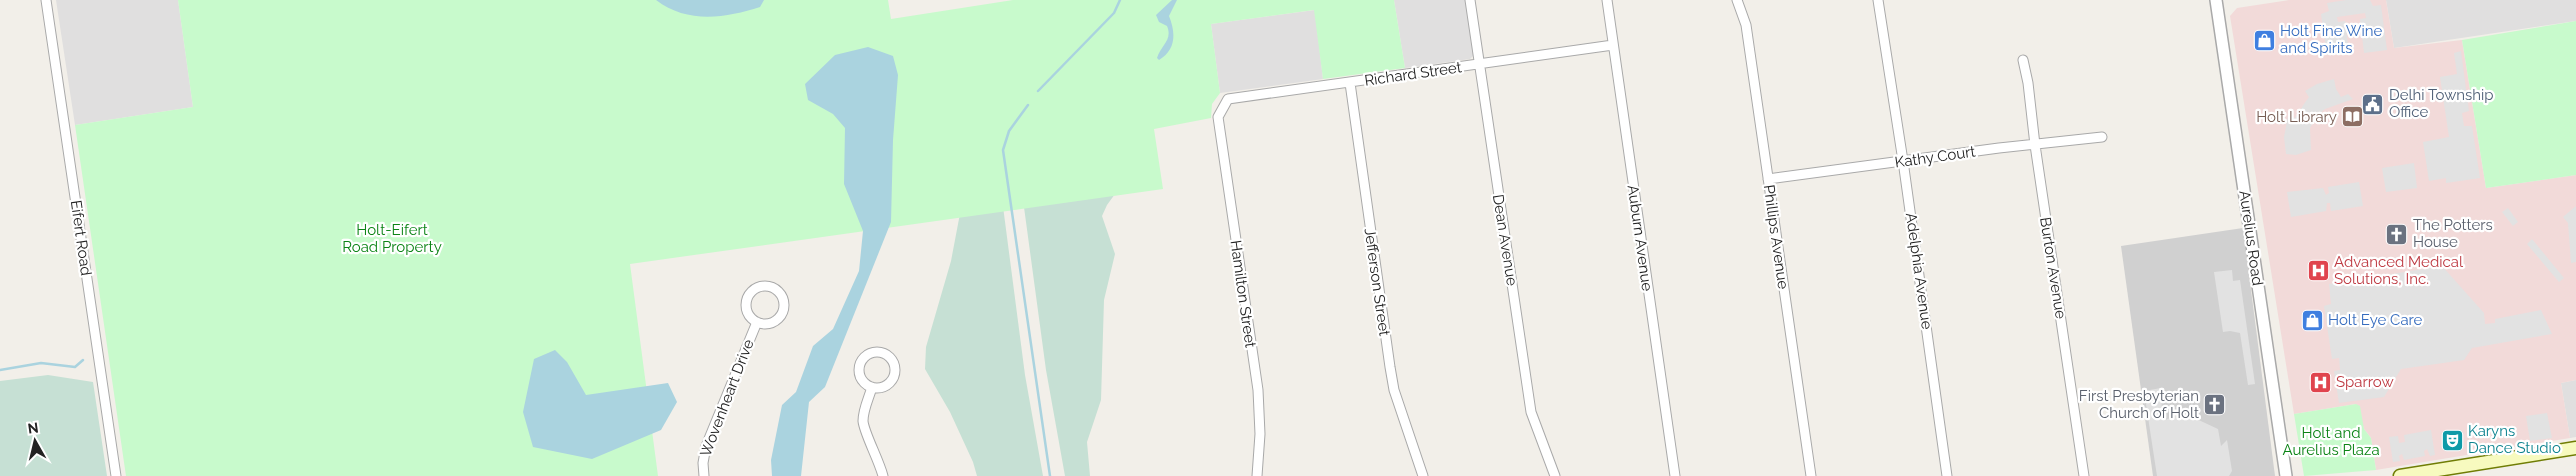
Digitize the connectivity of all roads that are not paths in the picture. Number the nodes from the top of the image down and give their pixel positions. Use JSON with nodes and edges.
{"nodes":[{"id":1,"x":46,"y":0,"type":"edge"},
{"id":2,"x":1470,"y":0,"type":"edge"},
{"id":3,"x":1606,"y":0,"type":"edge"},
{"id":4,"x":1737,"y":0,"type":"edge"},
{"id":5,"x":1878,"y":0,"type":"edge"},
{"id":6,"x":2217,"y":0,"type":"edge"},
{"id":7,"x":1613,"y":45,"type":"junction"},
{"id":8,"x":2023,"y":60,"type":"dead end"},
{"id":9,"x":1479,"y":64,"type":"junction"},
{"id":10,"x":1350,"y":83,"type":"junction"},
{"id":11,"x":1219,"y":112,"type":"joint"},
{"id":12,"x":2102,"y":137,"type":"dead end"},
{"id":13,"x":2035,"y":145,"type":"junction"},
{"id":14,"x":1903,"y":161,"type":"junction"},
{"id":15,"x":1768,"y":179,"type":"junction"},
{"id":16,"x":757,"y":322,"type":"junction"},
{"id":17,"x":872,"y":387,"type":"junction"},
{"id":18,"x":2576,"y":448,"type":"edge"},
{"id":19,"x":116,"y":476,"type":"edge"},
{"id":20,"x":704,"y":476,"type":"edge"},
{"id":21,"x":883,"y":476,"type":"edge"},
{"id":22,"x":1257,"y":476,"type":"edge"},
{"id":23,"x":1423,"y":476,"type":"edge"},
{"id":24,"x":1555,"y":476,"type":"edge"},
{"id":25,"x":1674,"y":476,"type":"edge"},
{"id":26,"x":1811,"y":476,"type":"edge"},
{"id":27,"x":1947,"y":476,"type":"edge"},
{"id":28,"x":2084,"y":476,"type":"edge"},
{"id":29,"x":2286,"y":476,"type":"edge"},
{"id":30,"x":2400,"y":476,"type":"edge"}],
"edges":[{"from":1,"to":19,"type":"street","name":"Eifert Road"},
{"from":2,"to":9,"type":"street","name":"Dean Avenue"},
{"from":3,"to":7,"type":"street","name":"Auburn Avenue"},
{"from":4,"to":15,"type":"street","name":"Phillips Avenue"},
{"from":5,"to":14,"type":"street","name":"Adelphia Avenue"},
{"from":6,"to":29,"type":"street","name":"Aurelius Road"},
{"from":7,"to":9,"type":"street","name":"Richard Street"},
{"from":7,"to":25,"type":"street","name":"Auburn Avenue"},
{"from":8,"to":13,"type":"street","name":"Burton Avenue"},
{"from":9,"to":10,"type":"street","name":"Richard Street"},
{"from":9,"to":24,"type":"street","name":"Dean Avenue"},
{"from":10,"to":11,"type":"street","name":"Richard Street"},
{"from":10,"to":23,"type":"street","name":"Jefferson Street"},
{"from":11,"to":22,"type":"street","name":"Hamilton Street"},
{"from":12,"to":13,"type":"street","name":"Kathy Court"},
{"from":13,"to":14,"type":"street","name":"Kathy Court"},
{"from":13,"to":28,"type":"street","name":"Burton Avenue"},
{"from":14,"to":15,"type":"street","name":"Kathy Court"},
{"from":14,"to":27,"type":"street","name":"Adelphia Avenue"},
{"from":15,"to":26,"type":"street","name":"Phillips Avenue"},
{"from":16,"to":16,"type":"street","name":"Wovenheart Drive"},
{"from":16,"to":20,"type":"street","name":"Wovenheart Drive"},
{"from":17,"to":17,"type":"street"},
{"from":17,"to":21,"type":"street"},
{"from":18,"to":30,"type":"main road"}]}
